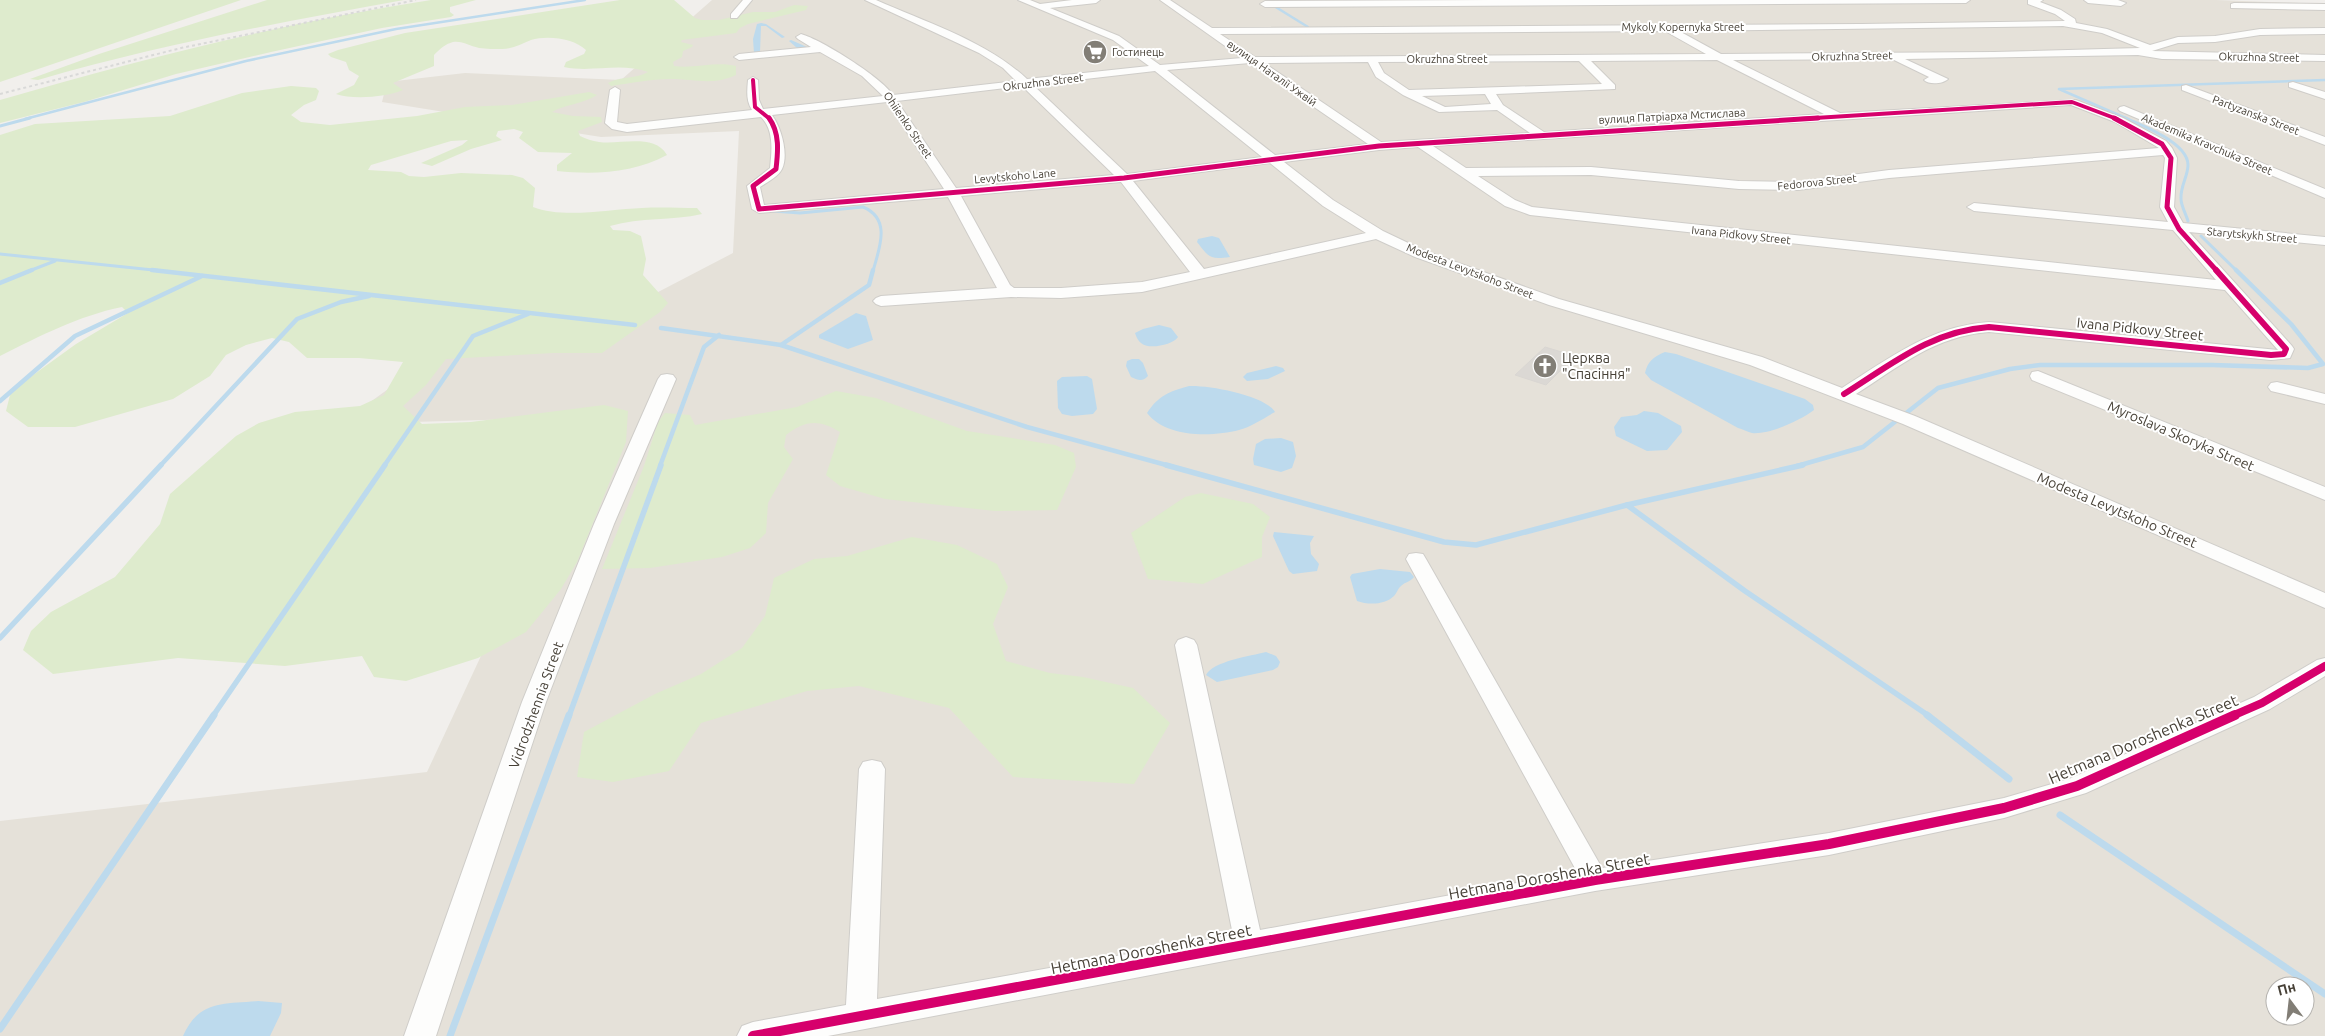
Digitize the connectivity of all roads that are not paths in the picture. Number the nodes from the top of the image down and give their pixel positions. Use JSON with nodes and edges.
{"nodes":[{"id":1,"x":748,"y":0,"type":"edge"},
{"id":2,"x":869,"y":0,"type":"edge"},
{"id":3,"x":1022,"y":0,"type":"edge"},
{"id":4,"x":1096,"y":0,"type":"edge"},
{"id":5,"x":1164,"y":0,"type":"edge"},
{"id":6,"x":1798,"y":0,"type":"edge"},
{"id":7,"x":1966,"y":0,"type":"edge"},
{"id":8,"x":2039,"y":0,"type":"edge"},
{"id":9,"x":2088,"y":0,"type":"edge"},
{"id":10,"x":1635,"y":1,"type":"edge"},
{"id":11,"x":1262,"y":2,"type":"edge"},
{"id":12,"x":2121,"y":3,"type":"dead end"},
{"id":13,"x":1039,"y":6,"type":"junction"},
{"id":14,"x":2234,"y":6,"type":"dead end"},
{"id":15,"x":2325,"y":7,"type":"edge"},
{"id":16,"x":1813,"y":9,"type":"dead end"},
{"id":17,"x":734,"y":16,"type":"dead end"},
{"id":18,"x":1829,"y":18,"type":"dead end"},
{"id":19,"x":2071,"y":24,"type":"junction"},
{"id":20,"x":1665,"y":27,"type":"junction"},
{"id":21,"x":1845,"y":27,"type":"junction"},
{"id":22,"x":1305,"y":29,"type":"junction"},
{"id":23,"x":1212,"y":31,"type":"junction"},
{"id":24,"x":2325,"y":31,"type":"edge"},
{"id":25,"x":801,"y":37,"type":"dead end"},
{"id":26,"x":2150,"y":48,"type":"junction"},
{"id":27,"x":820,"y":49,"type":"junction"},
{"id":28,"x":2132,"y":52,"type":"junction"},
{"id":29,"x":1890,"y":56,"type":"junction"},
{"id":30,"x":1719,"y":57,"type":"junction"},
{"id":31,"x":739,"y":58,"type":"dead end"},
{"id":32,"x":1520,"y":58,"type":"junction"},
{"id":33,"x":1582,"y":58,"type":"junction"},
{"id":34,"x":2325,"y":58,"type":"edge"},
{"id":35,"x":1371,"y":59,"type":"junction"},
{"id":36,"x":1254,"y":60,"type":"junction"},
{"id":37,"x":1157,"y":68,"type":"junction"},
{"id":38,"x":1533,"y":68,"type":"dead end"},
{"id":39,"x":1547,"y":79,"type":"dead end"},
{"id":40,"x":753,"y":80,"type":"dead end"},
{"id":41,"x":1929,"y":80,"type":"dead end"},
{"id":42,"x":1028,"y":84,"type":"junction"},
{"id":43,"x":2293,"y":85,"type":"dead end"},
{"id":44,"x":2186,"y":88,"type":"dead end"},
{"id":45,"x":1560,"y":89,"type":"junction"},
{"id":46,"x":615,"y":90,"type":"dead end"},
{"id":47,"x":1488,"y":92,"type":"junction"},
{"id":48,"x":1408,"y":93,"type":"junction"},
{"id":49,"x":2325,"y":96,"type":"edge"},
{"id":50,"x":892,"y":99,"type":"junction"},
{"id":51,"x":2114,"y":104,"type":"dead end"},
{"id":52,"x":1499,"y":107,"type":"junction"},
{"id":53,"x":765,"y":114,"type":"junction"},
{"id":54,"x":1838,"y":117,"type":"junction"},
{"id":55,"x":1540,"y":134,"type":"junction"},
{"id":56,"x":2325,"y":141,"type":"edge"},
{"id":57,"x":1420,"y":143,"type":"junction"},
{"id":58,"x":1379,"y":146,"type":"junction"},
{"id":59,"x":2168,"y":151,"type":"junction"},
{"id":60,"x":1273,"y":161,"type":"junction"},
{"id":61,"x":1465,"y":172,"type":"junction"},
{"id":62,"x":1124,"y":178,"type":"junction"},
{"id":63,"x":954,"y":193,"type":"junction"},
{"id":64,"x":2325,"y":194,"type":"edge"},
{"id":65,"x":1974,"y":208,"type":"dead end"},
{"id":66,"x":2179,"y":229,"type":"junction"},
{"id":67,"x":1378,"y":234,"type":"junction"},
{"id":68,"x":2307,"y":240,"type":"junction"},
{"id":69,"x":2325,"y":241,"type":"edge"},
{"id":70,"x":2325,"y":248,"type":"edge"},
{"id":71,"x":1200,"y":274,"type":"junction"},
{"id":72,"x":2231,"y":286,"type":"junction"},
{"id":73,"x":1011,"y":292,"type":"junction"},
{"id":74,"x":881,"y":301,"type":"dead end"},
{"id":75,"x":2038,"y":376,"type":"dead end"},
{"id":76,"x":667,"y":379,"type":"dead end"},
{"id":77,"x":2277,"y":388,"type":"dead end"},
{"id":78,"x":1844,"y":394,"type":"junction"},
{"id":79,"x":2325,"y":399,"type":"edge"},
{"id":80,"x":2325,"y":494,"type":"edge"},
{"id":81,"x":1416,"y":559,"type":"dead end"},
{"id":82,"x":2325,"y":601,"type":"edge"},
{"id":83,"x":1186,"y":645,"type":"dead end"},
{"id":84,"x":2325,"y":666,"type":"edge"},
{"id":85,"x":872,"y":769,"type":"dead end"},
{"id":86,"x":1595,"y":880,"type":"junction"},
{"id":87,"x":1249,"y":944,"type":"junction"},
{"id":88,"x":861,"y":1016,"type":"junction"},
{"id":89,"x":420,"y":1036,"type":"edge"},
{"id":90,"x":753,"y":1036,"type":"edge"}],
"edges":[{"from":1,"to":17,"type":"street"},
{"from":2,"to":42,"type":"street"},
{"from":3,"to":13,"type":"street","name":"Modesta Levytskoho Street"},
{"from":4,"to":13,"type":"street"},
{"from":5,"to":23,"type":"street","name":"вулиця Наталії Ужвій"},
{"from":6,"to":7,"type":"street"},
{"from":6,"to":10,"type":"street"},
{"from":6,"to":16,"type":"street"},
{"from":8,"to":19,"type":"street"},
{"from":9,"to":12,"type":"street"},
{"from":10,"to":11,"type":"street"},
{"from":10,"to":20,"type":"street"},
{"from":11,"to":22,"type":"street"},
{"from":13,"to":37,"type":"street","name":"Modesta Levytskoho Street"},
{"from":14,"to":15,"type":"street"},
{"from":18,"to":21,"type":"street"},
{"from":19,"to":21,"type":"street","name":"Mykoly Kopernyka Street"},
{"from":19,"to":26,"type":"street","name":"Mykoly Kopernyka Street"},
{"from":20,"to":21,"type":"street","name":"Mykoly Kopernyka Street"},
{"from":20,"to":22,"type":"street","name":"Mykoly Kopernyka Street"},
{"from":20,"to":30,"type":"street"},
{"from":22,"to":23,"type":"street","name":"Mykoly Kopernyka Street"},
{"from":23,"to":36,"type":"street","name":"вулиця Наталії Ужвій"},
{"from":24,"to":26,"type":"street","name":"Okruzhna Street"},
{"from":25,"to":27,"type":"street","name":"Ohiienko Street"},
{"from":26,"to":28,"type":"street","name":"Okruzhna Street"},
{"from":27,"to":31,"type":"street"},
{"from":27,"to":50,"type":"street","name":"Ohiienko Street"},
{"from":28,"to":29,"type":"street","name":"Okruzhna Street"},
{"from":28,"to":34,"type":"street","name":"Okruzhna Street"},
{"from":29,"to":30,"type":"street","name":"Okruzhna Street"},
{"from":29,"to":41,"type":"street"},
{"from":30,"to":33,"type":"street","name":"Okruzhna Street"},
{"from":30,"to":54,"type":"street"},
{"from":32,"to":33,"type":"street","name":"Okruzhna Street"},
{"from":32,"to":35,"type":"street","name":"Okruzhna Street"},
{"from":32,"to":38,"type":"street"},
{"from":33,"to":45,"type":"street"},
{"from":35,"to":36,"type":"street","name":"Okruzhna Street"},
{"from":35,"to":48,"type":"street"},
{"from":36,"to":37,"type":"street","name":"Okruzhna Street"},
{"from":36,"to":58,"type":"street","name":"вулиця Наталії Ужвій"},
{"from":37,"to":42,"type":"street","name":"Okruzhna Street"},
{"from":37,"to":60,"type":"street","name":"Modesta Levytskoho Street"},
{"from":39,"to":45,"type":"street"},
{"from":40,"to":53,"type":"street"},
{"from":42,"to":50,"type":"street","name":"Okruzhna Street"},
{"from":42,"to":62,"type":"street"},
{"from":43,"to":49,"type":"street"},
{"from":44,"to":56,"type":"street","name":"Partyzanska Street"},
{"from":45,"to":47,"type":"street"},
{"from":46,"to":53,"type":"street","name":"Okruzhna Street"},
{"from":47,"to":48,"type":"street"},
{"from":47,"to":52,"type":"street"},
{"from":48,"to":52,"type":"street"},
{"from":50,"to":53,"type":"street","name":"Okruzhna Street"},
{"from":50,"to":63,"type":"street","name":"Ohiienko Street"},
{"from":51,"to":64,"type":"street","name":"Akademika Kravchuka Street"},
{"from":52,"to":55,"type":"street"},
{"from":53,"to":63,"type":"street","name":"Levytskoho Lane"},
{"from":54,"to":55,"type":"street","name":"вулиця Патріарха Мстислава"},
{"from":54,"to":59,"type":"street","name":"вулиця Патріарха Мстислава"},
{"from":55,"to":57,"type":"street","name":"вулиця Патріарха Мстислава"},
{"from":57,"to":58,"type":"street","name":"вулиця Патріарха Мстислава"},
{"from":57,"to":61,"type":"street","name":"Ivana Pidkovy Street"},
{"from":58,"to":60,"type":"street","name":"вулиця Патріарха Мстислава"},
{"from":59,"to":61,"type":"street","name":"Fedorova Street"},
{"from":59,"to":66,"type":"street","name":"Ivana Pidkovy Street"},
{"from":60,"to":62,"type":"street","name":"Levytskoho Lane"},
{"from":60,"to":67,"type":"street","name":"Modesta Levytskoho Street"},
{"from":61,"to":72,"type":"street","name":"Ivana Pidkovy Street"},
{"from":62,"to":63,"type":"street","name":"Levytskoho Lane"},
{"from":62,"to":71,"type":"street"},
{"from":63,"to":73,"type":"street","name":"Ohiienko Street"},
{"from":65,"to":66,"type":"street"},
{"from":66,"to":68,"type":"street","name":"Starytskykh Street"},
{"from":66,"to":72,"type":"street","name":"Ivana Pidkovy Street"},
{"from":67,"to":71,"type":"street"},
{"from":67,"to":78,"type":"street","name":"Modesta Levytskoho Street"},
{"from":68,"to":69,"type":"street","name":"Starytskykh Street"},
{"from":68,"to":70,"type":"street"},
{"from":71,"to":73,"type":"street"},
{"from":72,"to":78,"type":"street","name":"Ivana Pidkovy Street"},
{"from":73,"to":74,"type":"street"},
{"from":75,"to":80,"type":"street","name":"Myroslava Skoryka Street"},
{"from":76,"to":89,"type":"street","name":"Vidrodzhennia Street"},
{"from":77,"to":79,"type":"street"},
{"from":78,"to":82,"type":"street","name":"Modesta Levytskoho Street"},
{"from":81,"to":86,"type":"street"},
{"from":83,"to":87,"type":"street"},
{"from":84,"to":86,"type":"street","name":"Hetmana Doroshenka Street"},
{"from":85,"to":88,"type":"street"},
{"from":86,"to":87,"type":"street","name":"Hetmana Doroshenka Street"},
{"from":87,"to":88,"type":"street","name":"Hetmana Doroshenka Street"},
{"from":88,"to":90,"type":"street","name":"Hetmana Doroshenka Street"}]}
